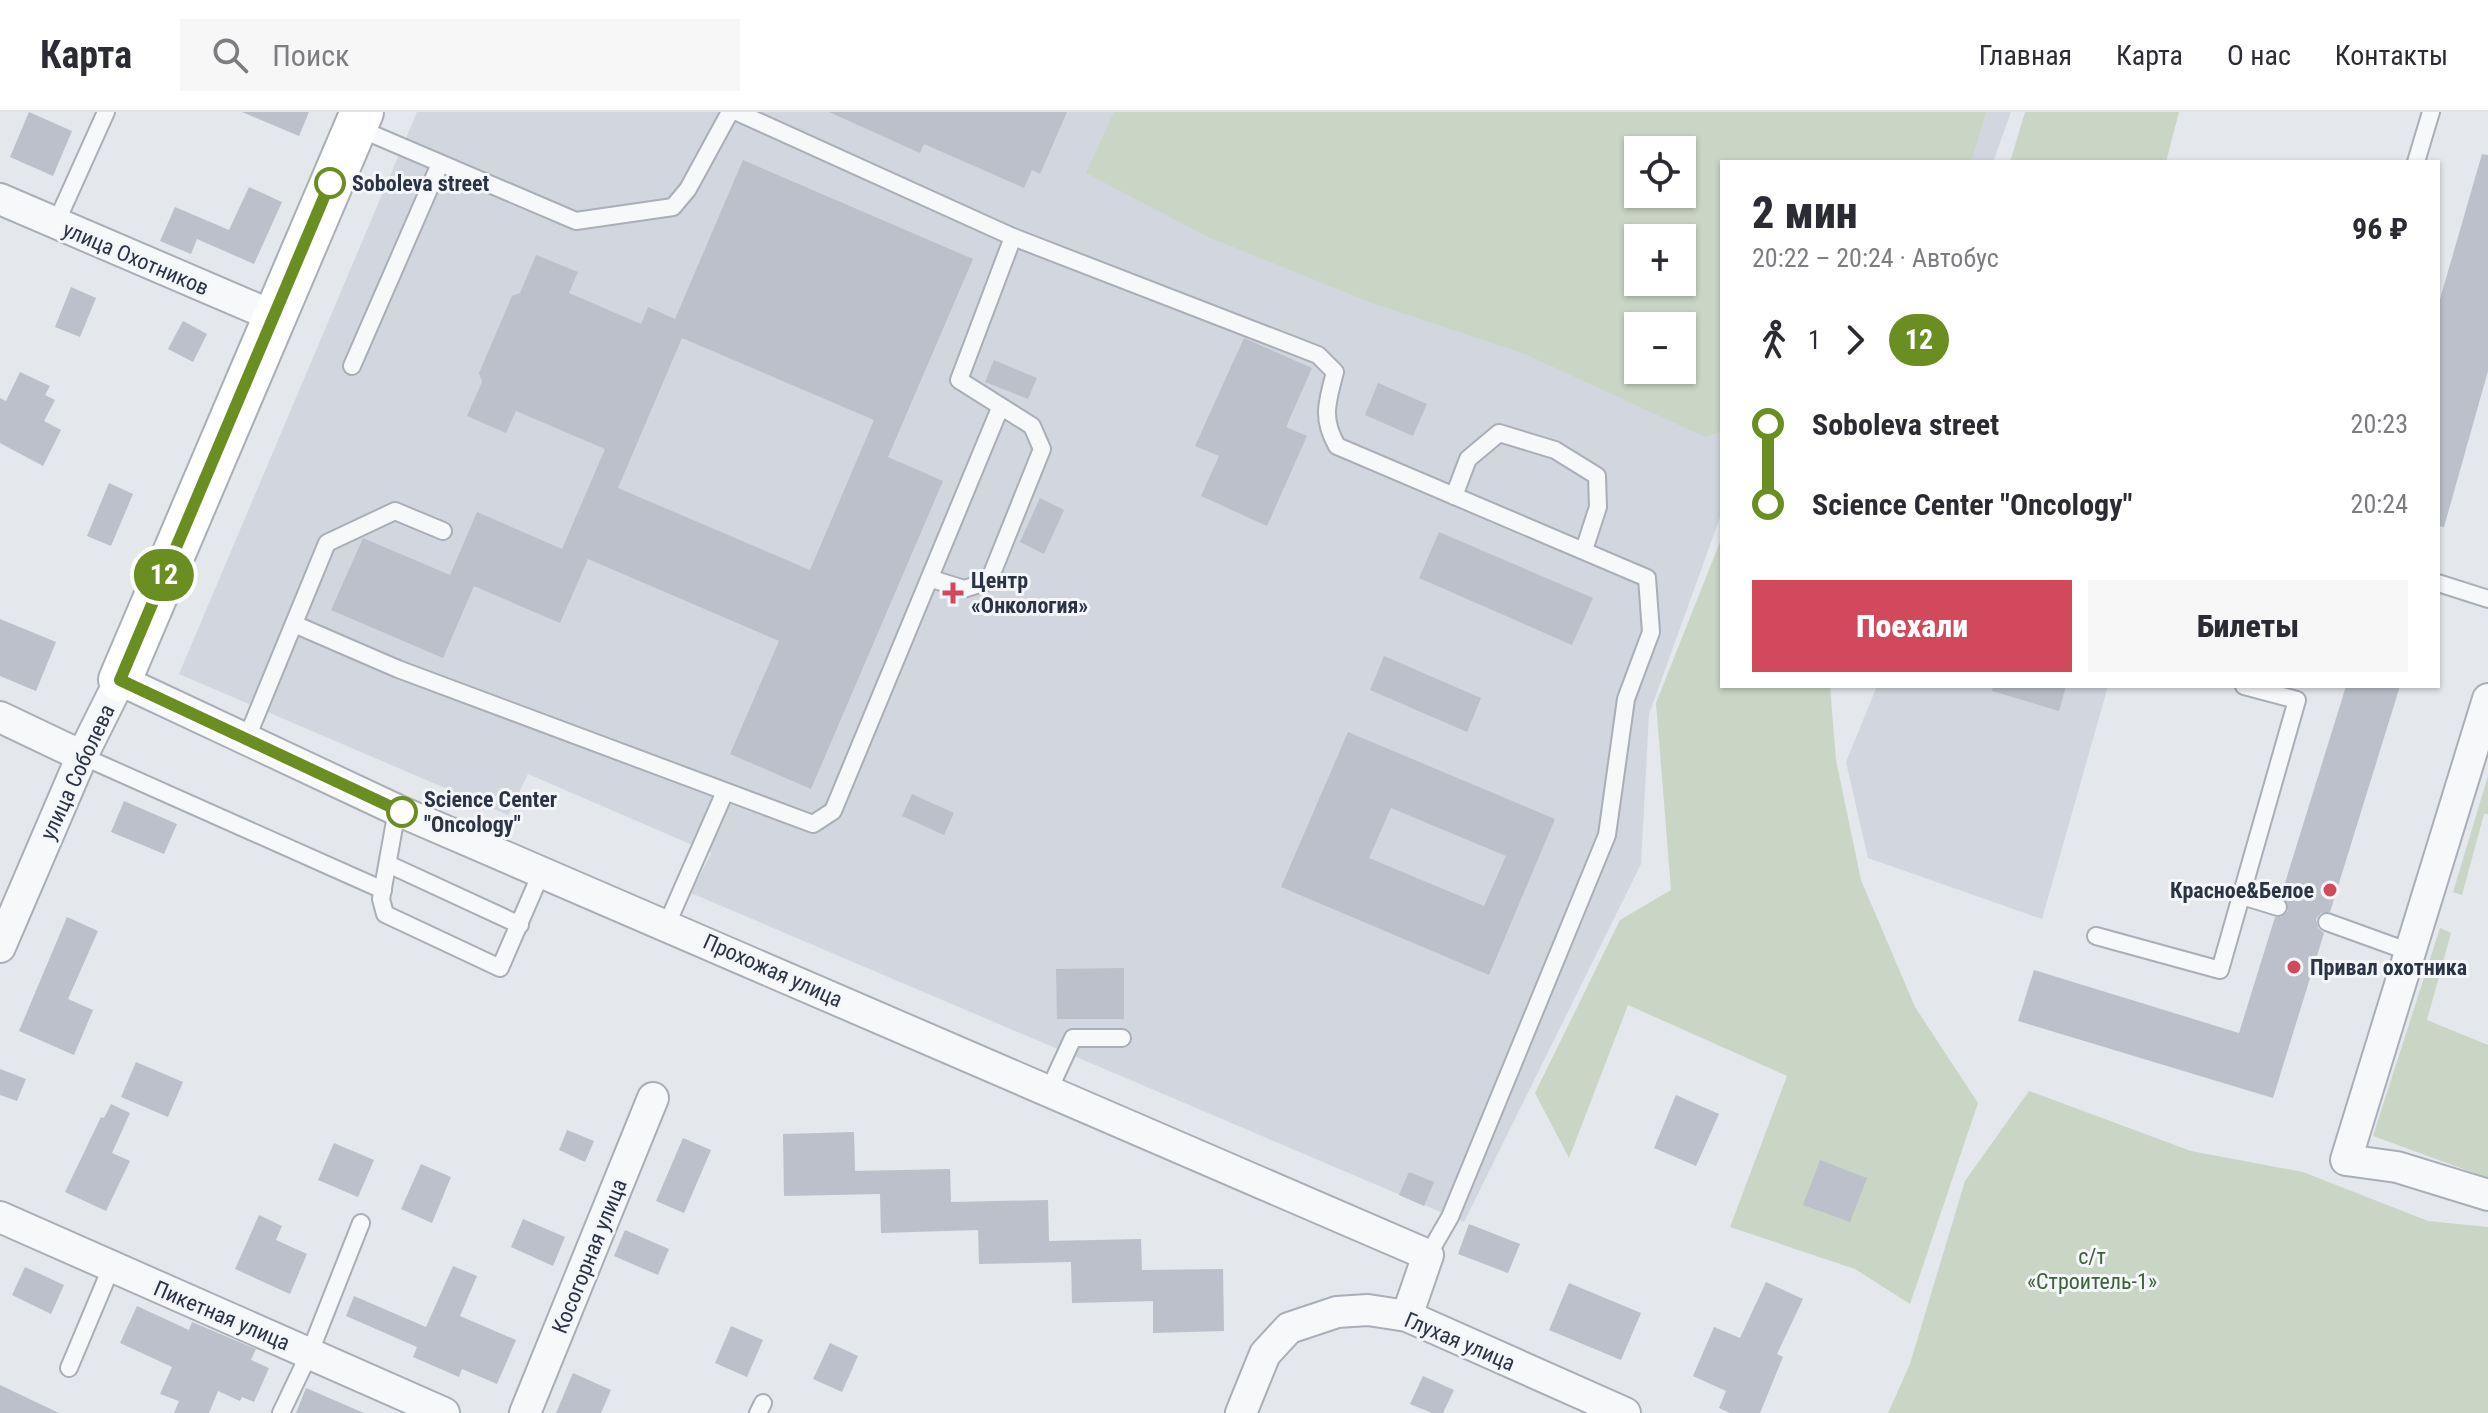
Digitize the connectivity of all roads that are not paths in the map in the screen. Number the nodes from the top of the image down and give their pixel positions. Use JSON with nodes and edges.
{"nodes":[{"id":1,"x":106,"y":112,"type":"edge"},
{"id":2,"x":730,"y":112,"type":"edge"},
{"id":3,"x":737,"y":112,"type":"edge"},
{"id":4,"x":2431,"y":112,"type":"edge"},
{"id":5,"x":359,"y":119,"type":"edge"},
{"id":6,"x":2417,"y":160,"type":"edge"},
{"id":7,"x":440,"y":164,"type":"junction"},
{"id":8,"x":0,"y":199,"type":"edge"},
{"id":9,"x":56,"y":223,"type":"junction"},
{"id":10,"x":1013,"y":237,"type":"junction"},
{"id":11,"x":273,"y":316,"type":"junction"},
{"id":12,"x":352,"y":366,"type":"dead end"},
{"id":13,"x":1000,"y":408,"type":"junction"},
{"id":14,"x":1454,"y":496,"type":"junction"},
{"id":15,"x":443,"y":531,"type":"dead end"},
{"id":16,"x":1584,"y":550,"type":"junction"},
{"id":17,"x":932,"y":579,"type":"junction"},
{"id":18,"x":2440,"y":584,"type":"edge"},
{"id":19,"x":2488,"y":599,"type":"edge"},
{"id":20,"x":294,"y":624,"type":"junction"},
{"id":21,"x":120,"y":680,"type":"junction"},
{"id":22,"x":2252,"y":688,"type":"edge"},
{"id":23,"x":2488,"y":699,"type":"edge"},
{"id":24,"x":0,"y":717,"type":"edge"},
{"id":25,"x":246,"y":740,"type":"junction"},
{"id":26,"x":82,"y":756,"type":"junction"},
{"id":27,"x":724,"y":794,"type":"junction"},
{"id":28,"x":397,"y":810,"type":"junction"},
{"id":29,"x":388,"y":864,"type":"junction"},
{"id":30,"x":542,"y":871,"type":"junction"},
{"id":31,"x":383,"y":890,"type":"junction"},
{"id":32,"x":2242,"y":896,"type":"junction"},
{"id":33,"x":2278,"y":907,"type":"dead end"},
{"id":34,"x":2327,"y":922,"type":"dead end"},
{"id":35,"x":667,"y":924,"type":"junction"},
{"id":36,"x":520,"y":925,"type":"junction"},
{"id":37,"x":2096,"y":936,"type":"dead end"},
{"id":38,"x":0,"y":947,"type":"edge"},
{"id":39,"x":2410,"y":952,"type":"junction"},
{"id":40,"x":1122,"y":1038,"type":"dead end"},
{"id":41,"x":1049,"y":1090,"type":"junction"},
{"id":42,"x":653,"y":1098,"type":"dead end"},
{"id":43,"x":2488,"y":1195,"type":"edge"},
{"id":44,"x":0,"y":1217,"type":"edge"},
{"id":45,"x":361,"y":1223,"type":"dead end"},
{"id":46,"x":1428,"y":1255,"type":"junction"},
{"id":47,"x":111,"y":1268,"type":"junction"},
{"id":48,"x":1407,"y":1316,"type":"junction"},
{"id":49,"x":310,"y":1352,"type":"junction"},
{"id":50,"x":69,"y":1368,"type":"dead end"},
{"id":51,"x":281,"y":1413,"type":"edge"},
{"id":52,"x":444,"y":1413,"type":"edge"},
{"id":53,"x":525,"y":1413,"type":"edge"},
{"id":54,"x":1241,"y":1413,"type":"edge"},
{"id":55,"x":1625,"y":1413,"type":"edge"}],
"edges":[{"from":1,"to":9,"type":"lane"},
{"from":2,"to":7,"type":"lane"},
{"from":3,"to":10,"type":"lane"},
{"from":4,"to":6,"type":"lane"},
{"from":5,"to":7,"type":"lane"},
{"from":5,"to":11,"type":"street","name":"улица Соболева"},
{"from":7,"to":12,"type":"lane"},
{"from":8,"to":9,"type":"street","name":"улица Охотников"},
{"from":9,"to":11,"type":"street","name":"улица Охотников"},
{"from":10,"to":13,"type":"lane"},
{"from":10,"to":14,"type":"lane"},
{"from":11,"to":21,"type":"street","name":"улица Соболева"},
{"from":13,"to":17,"type":"lane"},
{"from":13,"to":17,"type":"lane"},
{"from":14,"to":16,"type":"lane"},
{"from":14,"to":16,"type":"lane"},
{"from":15,"to":20,"type":"lane"},
{"from":16,"to":46,"type":"lane"},
{"from":17,"to":27,"type":"lane"},
{"from":18,"to":19,"type":"lane"},
{"from":20,"to":25,"type":"lane"},
{"from":20,"to":27,"type":"lane"},
{"from":21,"to":25,"type":"street","name":"Прохожая улица"},
{"from":21,"to":26,"type":"street","name":"улица Соболева"},
{"from":22,"to":32,"type":"lane"},
{"from":23,"to":39,"type":"street"},
{"from":24,"to":26,"type":"street"},
{"from":25,"to":28,"type":"street","name":"Прохожая улица"},
{"from":26,"to":31,"type":"lane"},
{"from":26,"to":38,"type":"street","name":"улица Соболева"},
{"from":27,"to":35,"type":"lane"},
{"from":28,"to":29,"type":"lane"},
{"from":28,"to":30,"type":"street","name":"Прохожая улица"},
{"from":29,"to":31,"type":"lane"},
{"from":29,"to":36,"type":"lane"},
{"from":30,"to":35,"type":"street","name":"Прохожая улица"},
{"from":30,"to":36,"type":"lane"},
{"from":31,"to":36,"type":"lane"},
{"from":32,"to":33,"type":"lane"},
{"from":32,"to":37,"type":"lane"},
{"from":34,"to":39,"type":"lane"},
{"from":35,"to":41,"type":"street","name":"Прохожая улица"},
{"from":39,"to":43,"type":"street"},
{"from":40,"to":41,"type":"lane"},
{"from":41,"to":46,"type":"street","name":"Прохожая улица"},
{"from":42,"to":53,"type":"street","name":"Косогорная улица"},
{"from":44,"to":47,"type":"street","name":"Пикетная улица"},
{"from":45,"to":49,"type":"lane"},
{"from":46,"to":48,"type":"street"},
{"from":47,"to":49,"type":"street","name":"Пикетная улица"},
{"from":47,"to":50,"type":"lane"},
{"from":48,"to":54,"type":"street","name":"Глухая улица"},
{"from":48,"to":55,"type":"street","name":"Глухая улица"},
{"from":49,"to":51,"type":"lane"},
{"from":49,"to":52,"type":"street","name":"Пикетная улица"}]}
